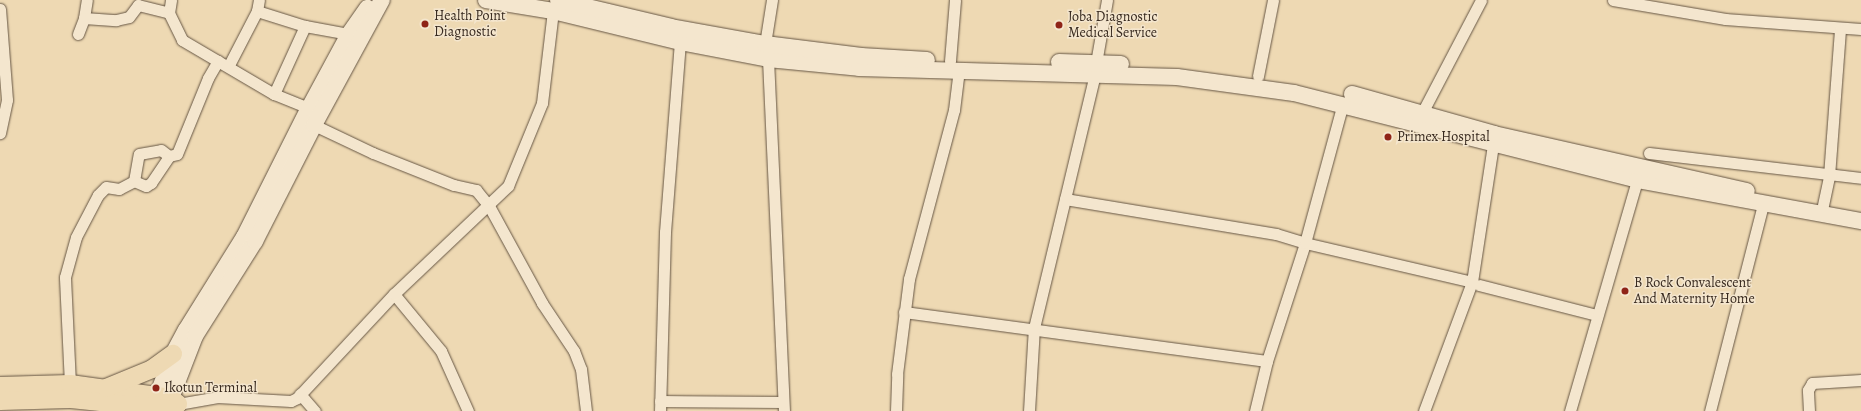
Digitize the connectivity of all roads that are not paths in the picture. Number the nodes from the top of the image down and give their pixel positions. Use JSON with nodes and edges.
{"nodes":[{"id":1,"x":87,"y":0,"type":"edge"},
{"id":2,"x":171,"y":0,"type":"edge"},
{"id":3,"x":391,"y":0,"type":"edge"},
{"id":4,"x":486,"y":0,"type":"edge"},
{"id":5,"x":772,"y":0,"type":"edge"},
{"id":6,"x":955,"y":0,"type":"edge"},
{"id":7,"x":1107,"y":0,"type":"edge"},
{"id":8,"x":1273,"y":0,"type":"edge"},
{"id":9,"x":1481,"y":0,"type":"edge"},
{"id":10,"x":1613,"y":0,"type":"edge"},
{"id":11,"x":135,"y":3,"type":"edge"},
{"id":12,"x":377,"y":3,"type":"edge"},
{"id":13,"x":584,"y":3,"type":"edge"},
{"id":14,"x":555,"y":5,"type":"edge"},
{"id":15,"x":258,"y":6,"type":"edge"},
{"id":16,"x":0,"y":9,"type":"edge"},
{"id":17,"x":169,"y":13,"type":"junction"},
{"id":18,"x":84,"y":18,"type":"junction"},
{"id":19,"x":305,"y":26,"type":"junction"},
{"id":20,"x":1840,"y":29,"type":"junction"},
{"id":21,"x":1861,"y":29,"type":"edge"},
{"id":22,"x":78,"y":34,"type":"dead end"},
{"id":23,"x":349,"y":34,"type":"junction"},
{"id":24,"x":680,"y":42,"type":"junction"},
{"id":25,"x":2,"y":49,"type":"edge"},
{"id":26,"x":767,"y":52,"type":"junction"},
{"id":27,"x":224,"y":63,"type":"junction"},
{"id":28,"x":954,"y":67,"type":"junction"},
{"id":29,"x":1095,"y":68,"type":"junction"},
{"id":30,"x":1209,"y":76,"type":"junction"},
{"id":31,"x":1258,"y":76,"type":"junction"},
{"id":32,"x":274,"y":94,"type":"junction"},
{"id":33,"x":1343,"y":103,"type":"junction"},
{"id":34,"x":309,"y":108,"type":"junction"},
{"id":35,"x":1422,"y":113,"type":"junction"},
{"id":36,"x":314,"y":124,"type":"junction"},
{"id":37,"x":0,"y":133,"type":"edge"},
{"id":38,"x":1493,"y":145,"type":"junction"},
{"id":39,"x":1649,"y":153,"type":"dead end"},
{"id":40,"x":169,"y":156,"type":"junction"},
{"id":41,"x":1830,"y":176,"type":"junction"},
{"id":42,"x":1861,"y":178,"type":"edge"},
{"id":43,"x":1637,"y":180,"type":"junction"},
{"id":44,"x":134,"y":181,"type":"junction"},
{"id":45,"x":1065,"y":200,"type":"junction"},
{"id":46,"x":1763,"y":205,"type":"junction"},
{"id":47,"x":1823,"y":205,"type":"junction"},
{"id":48,"x":488,"y":206,"type":"junction"},
{"id":49,"x":1861,"y":211,"type":"edge"},
{"id":50,"x":1861,"y":221,"type":"edge"},
{"id":51,"x":1305,"y":243,"type":"junction"},
{"id":52,"x":1476,"y":284,"type":"junction"},
{"id":53,"x":394,"y":294,"type":"junction"},
{"id":54,"x":904,"y":312,"type":"junction"},
{"id":55,"x":1597,"y":315,"type":"junction"},
{"id":56,"x":1034,"y":328,"type":"junction"},
{"id":57,"x":173,"y":354,"type":"junction"},
{"id":58,"x":1267,"y":361,"type":"junction"},
{"id":59,"x":1861,"y":380,"type":"edge"},
{"id":60,"x":70,"y":384,"type":"junction"},
{"id":61,"x":0,"y":386,"type":"edge"},
{"id":62,"x":300,"y":394,"type":"junction"},
{"id":63,"x":107,"y":400,"type":"edge"},
{"id":64,"x":0,"y":401,"type":"edge"},
{"id":65,"x":164,"y":405,"type":"edge"},
{"id":66,"x":660,"y":406,"type":"edge"},
{"id":67,"x":783,"y":406,"type":"edge"},
{"id":68,"x":314,"y":411,"type":"edge"},
{"id":69,"x":468,"y":411,"type":"edge"},
{"id":70,"x":586,"y":411,"type":"edge"},
{"id":71,"x":896,"y":411,"type":"edge"},
{"id":72,"x":1029,"y":411,"type":"edge"},
{"id":73,"x":1255,"y":411,"type":"edge"},
{"id":74,"x":1424,"y":411,"type":"edge"},
{"id":75,"x":1570,"y":411,"type":"edge"},
{"id":76,"x":1710,"y":411,"type":"edge"},
{"id":77,"x":1809,"y":411,"type":"edge"}],
"edges":[{"from":1,"to":18,"type":"street"},
{"from":2,"to":17,"type":"street"},
{"from":3,"to":12,"type":"main road"},
{"from":4,"to":14,"type":"main road"},
{"from":5,"to":26,"type":"street"},
{"from":6,"to":28,"type":"street"},
{"from":7,"to":29,"type":"street"},
{"from":8,"to":31,"type":"street"},
{"from":9,"to":35,"type":"street"},
{"from":10,"to":20,"type":"street"},
{"from":11,"to":17,"type":"street"},
{"from":11,"to":18,"type":"street"},
{"from":12,"to":23,"type":"main road"},
{"from":12,"to":36,"type":"main road"},
{"from":13,"to":14,"type":"main road"},
{"from":13,"to":26,"type":"main road"},
{"from":14,"to":24,"type":"main road"},
{"from":14,"to":48,"type":"street"},
{"from":15,"to":19,"type":"street"},
{"from":15,"to":27,"type":"street"},
{"from":16,"to":25,"type":"street"},
{"from":17,"to":27,"type":"street"},
{"from":18,"to":22,"type":"street"},
{"from":19,"to":23,"type":"street"},
{"from":19,"to":32,"type":"street"},
{"from":20,"to":21,"type":"street"},
{"from":20,"to":41,"type":"street"},
{"from":23,"to":34,"type":"main road"},
{"from":24,"to":26,"type":"main road"},
{"from":24,"to":66,"type":"street"},
{"from":25,"to":37,"type":"street"},
{"from":26,"to":28,"type":"main road"},
{"from":26,"to":67,"type":"street"},
{"from":27,"to":32,"type":"street"},
{"from":27,"to":40,"type":"street"},
{"from":28,"to":29,"type":"main road"},
{"from":28,"to":54,"type":"street"},
{"from":29,"to":30,"type":"main road"},
{"from":29,"to":45,"type":"street"},
{"from":30,"to":31,"type":"main road"},
{"from":30,"to":33,"type":"main road"},
{"from":31,"to":35,"type":"main road"},
{"from":32,"to":34,"type":"street"},
{"from":33,"to":38,"type":"main road"},
{"from":33,"to":51,"type":"street"},
{"from":34,"to":57,"type":"main road"},
{"from":35,"to":47,"type":"main road"},
{"from":36,"to":48,"type":"street"},
{"from":36,"to":65,"type":"main road"},
{"from":38,"to":43,"type":"main road"},
{"from":38,"to":52,"type":"street"},
{"from":39,"to":41,"type":"street"},
{"from":40,"to":44,"type":"street"},
{"from":40,"to":44,"type":"street"},
{"from":41,"to":42,"type":"street"},
{"from":41,"to":47,"type":"street"},
{"from":43,"to":46,"type":"main road"},
{"from":43,"to":55,"type":"street"},
{"from":44,"to":60,"type":"street"},
{"from":45,"to":51,"type":"street"},
{"from":45,"to":56,"type":"street"},
{"from":46,"to":50,"type":"main road"},
{"from":46,"to":76,"type":"street"},
{"from":47,"to":49,"type":"main road"},
{"from":48,"to":53,"type":"street"},
{"from":48,"to":70,"type":"street"},
{"from":51,"to":52,"type":"street"},
{"from":51,"to":58,"type":"street"},
{"from":52,"to":55,"type":"street"},
{"from":52,"to":74,"type":"street"},
{"from":53,"to":62,"type":"street"},
{"from":53,"to":69,"type":"street"},
{"from":54,"to":56,"type":"street"},
{"from":54,"to":71,"type":"street"},
{"from":55,"to":75,"type":"street"},
{"from":56,"to":58,"type":"street"},
{"from":56,"to":72,"type":"street"},
{"from":57,"to":63,"type":"main road"},
{"from":57,"to":65,"type":"main road"},
{"from":58,"to":73,"type":"street"},
{"from":59,"to":77,"type":"street"},
{"from":60,"to":61,"type":"main road"},
{"from":60,"to":63,"type":"main road"},
{"from":62,"to":65,"type":"street"},
{"from":62,"to":68,"type":"street"},
{"from":63,"to":64,"type":"main road"},
{"from":63,"to":65,"type":"main road"},
{"from":66,"to":67,"type":"street"}]}
